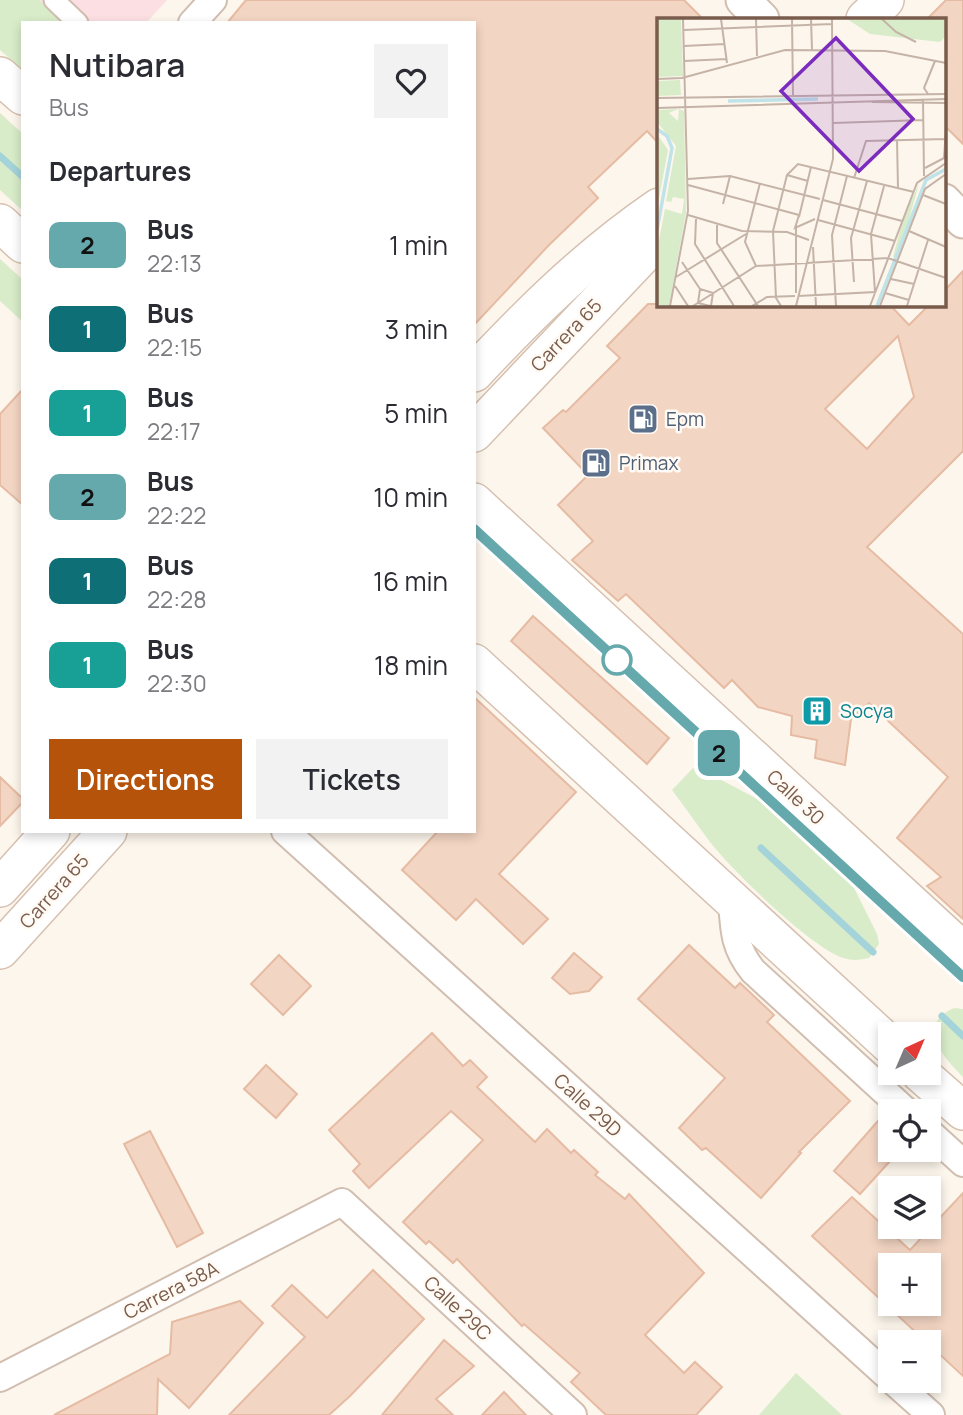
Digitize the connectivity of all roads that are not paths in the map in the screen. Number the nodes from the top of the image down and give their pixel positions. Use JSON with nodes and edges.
{"nodes":[{"id":1,"x":54,"y":0,"type":"edge"},
{"id":2,"x":213,"y":0,"type":"edge"},
{"id":3,"x":743,"y":0,"type":"edge"},
{"id":4,"x":885,"y":0,"type":"edge"},
{"id":5,"x":761,"y":18,"type":"edge"},
{"id":6,"x":866,"y":18,"type":"edge"},
{"id":7,"x":76,"y":21,"type":"edge"},
{"id":8,"x":194,"y":21,"type":"edge"},
{"id":9,"x":0,"y":76,"type":"edge"},
{"id":10,"x":21,"y":94,"type":"edge"},
{"id":11,"x":946,"y":203,"type":"edge"},
{"id":12,"x":657,"y":207,"type":"edge"},
{"id":13,"x":963,"y":220,"type":"edge"},
{"id":14,"x":0,"y":223,"type":"edge"},
{"id":15,"x":657,"y":240,"type":"edge"},
{"id":16,"x":21,"y":242,"type":"edge"},
{"id":17,"x":476,"y":371,"type":"edge"},
{"id":18,"x":476,"y":431,"type":"edge"},
{"id":19,"x":476,"y":504,"type":"edge"},
{"id":20,"x":476,"y":665,"type":"edge"},
{"id":21,"x":49,"y":833,"type":"edge"},
{"id":22,"x":106,"y":833,"type":"edge"},
{"id":23,"x":287,"y":833,"type":"edge"},
{"id":24,"x":0,"y":888,"type":"edge"},
{"id":25,"x":732,"y":901,"type":"junction"},
{"id":26,"x":0,"y":950,"type":"edge"},
{"id":27,"x":963,"y":951,"type":"edge"},
{"id":28,"x":878,"y":1034,"type":"edge"},
{"id":29,"x":934,"y":1085,"type":"edge"},
{"id":30,"x":893,"y":1099,"type":"edge"},
{"id":31,"x":963,"y":1111,"type":"edge"},
{"id":32,"x":941,"y":1143,"type":"edge"},
{"id":33,"x":963,"y":1163,"type":"edge"},
{"id":34,"x":342,"y":1202,"type":"joint"},
{"id":35,"x":878,"y":1367,"type":"edge"},
{"id":36,"x":0,"y":1378,"type":"edge"},
{"id":37,"x":906,"y":1393,"type":"edge"},
{"id":38,"x":573,"y":1415,"type":"edge"},
{"id":39,"x":930,"y":1415,"type":"edge"}],
"edges":[{"from":1,"to":7,"type":"street"},
{"from":2,"to":8,"type":"street"},
{"from":3,"to":5,"type":"street"},
{"from":4,"to":6,"type":"main road"},
{"from":9,"to":10,"type":"main road"},
{"from":11,"to":13,"type":"street"},
{"from":12,"to":17,"type":"main road","name":"Carrera 65"},
{"from":14,"to":16,"type":"main road"},
{"from":15,"to":18,"type":"main road","name":"Carrera 65"},
{"from":19,"to":27,"type":"main road","name":"Calle 30"},
{"from":20,"to":25,"type":"main road"},
{"from":21,"to":24,"type":"main road"},
{"from":22,"to":26,"type":"main road","name":"Carrera 65"},
{"from":23,"to":35,"type":"street","name":"Calle 29D"},
{"from":25,"to":28,"type":"main road"},
{"from":25,"to":30,"type":"street"},
{"from":29,"to":31,"type":"main road"},
{"from":32,"to":33,"type":"street"},
{"from":34,"to":36,"type":"street","name":"Carrera 58A"},
{"from":34,"to":38,"type":"street","name":"Calle 29C"},
{"from":37,"to":39,"type":"street","name":"Calle 29D"}]}
